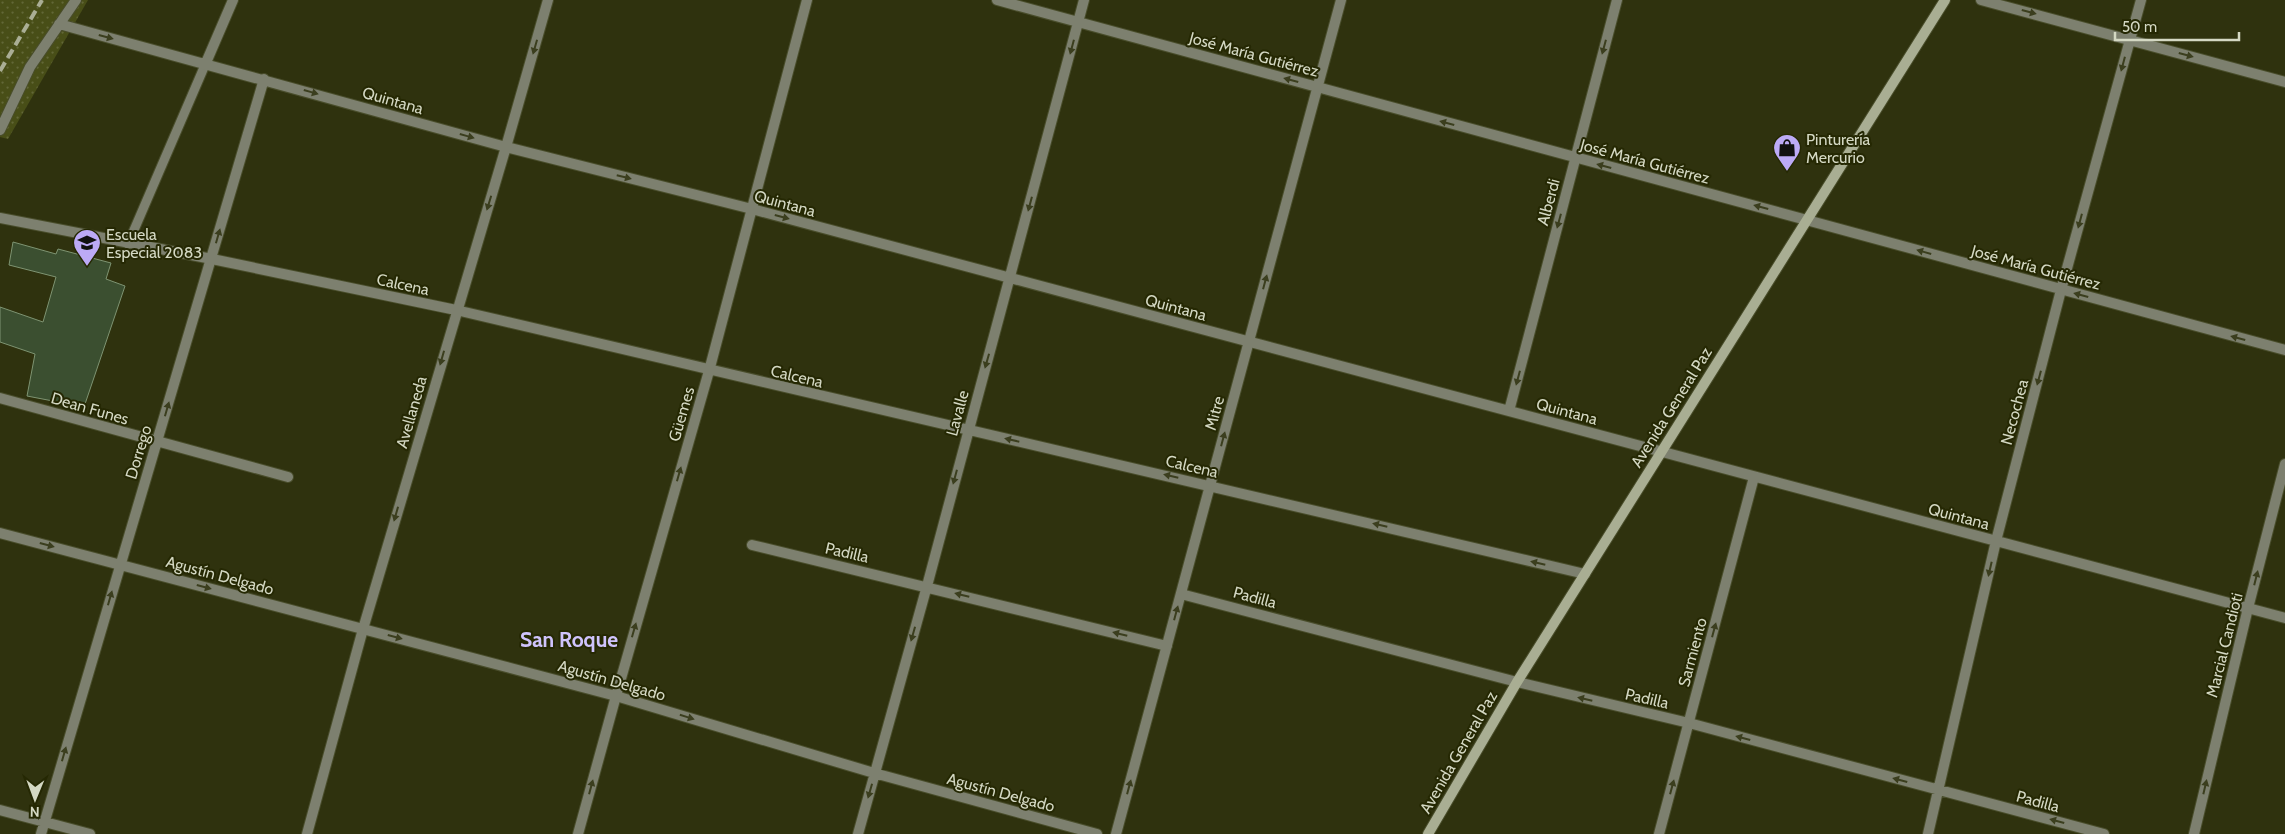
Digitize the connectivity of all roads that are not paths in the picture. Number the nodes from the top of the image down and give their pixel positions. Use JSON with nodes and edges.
{"nodes":[{"id":1,"x":76,"y":0,"type":"edge"},
{"id":2,"x":233,"y":0,"type":"edge"},
{"id":3,"x":548,"y":0,"type":"edge"},
{"id":4,"x":807,"y":0,"type":"edge"},
{"id":5,"x":997,"y":0,"type":"edge"},
{"id":6,"x":1084,"y":0,"type":"edge"},
{"id":7,"x":1341,"y":0,"type":"edge"},
{"id":8,"x":1617,"y":0,"type":"edge"},
{"id":9,"x":1945,"y":0,"type":"edge"},
{"id":10,"x":1982,"y":0,"type":"edge"},
{"id":11,"x":2140,"y":0,"type":"edge"},
{"id":12,"x":1078,"y":21,"type":"junction"},
{"id":13,"x":59,"y":24,"type":"junction"},
{"id":14,"x":2130,"y":39,"type":"junction"},
{"id":15,"x":205,"y":64,"type":"junction"},
{"id":16,"x":264,"y":79,"type":"junction"},
{"id":17,"x":2285,"y":82,"type":"edge"},
{"id":18,"x":1318,"y":87,"type":"junction"},
{"id":19,"x":0,"y":130,"type":"edge"},
{"id":20,"x":506,"y":147,"type":"junction"},
{"id":21,"x":1575,"y":158,"type":"junction"},
{"id":22,"x":752,"y":209,"type":"junction"},
{"id":23,"x":0,"y":218,"type":"edge"},
{"id":24,"x":1808,"y":220,"type":"junction"},
{"id":25,"x":128,"y":244,"type":"junction"},
{"id":26,"x":212,"y":259,"type":"junction"},
{"id":27,"x":1010,"y":278,"type":"junction"},
{"id":28,"x":2062,"y":290,"type":"junction"},
{"id":29,"x":456,"y":310,"type":"junction"},
{"id":30,"x":1249,"y":342,"type":"junction"},
{"id":31,"x":2285,"y":350,"type":"edge"},
{"id":32,"x":709,"y":371,"type":"junction"},
{"id":33,"x":0,"y":398,"type":"edge"},
{"id":34,"x":1509,"y":411,"type":"junction"},
{"id":35,"x":967,"y":430,"type":"junction"},
{"id":36,"x":158,"y":442,"type":"junction"},
{"id":37,"x":1661,"y":451,"type":"junction"},
{"id":38,"x":2285,"y":464,"type":"edge"},
{"id":39,"x":1754,"y":477,"type":"junction"},
{"id":40,"x":288,"y":478,"type":"dead end"},
{"id":41,"x":1210,"y":485,"type":"junction"},
{"id":42,"x":0,"y":533,"type":"edge"},
{"id":43,"x":1996,"y":541,"type":"junction"},
{"id":44,"x":752,"y":545,"type":"dead end"},
{"id":45,"x":120,"y":564,"type":"junction"},
{"id":46,"x":1586,"y":574,"type":"junction"},
{"id":47,"x":927,"y":586,"type":"junction"},
{"id":48,"x":1181,"y":594,"type":"junction"},
{"id":49,"x":2248,"y":608,"type":"junction"},
{"id":50,"x":2285,"y":618,"type":"edge"},
{"id":51,"x":363,"y":628,"type":"junction"},
{"id":52,"x":1167,"y":646,"type":"junction"},
{"id":53,"x":1517,"y":682,"type":"junction"},
{"id":54,"x":616,"y":696,"type":"junction"},
{"id":55,"x":1689,"y":723,"type":"junction"},
{"id":56,"x":874,"y":773,"type":"junction"},
{"id":57,"x":1940,"y":790,"type":"junction"},
{"id":58,"x":0,"y":810,"type":"edge"},
{"id":59,"x":44,"y":822,"type":"junction"},
{"id":60,"x":41,"y":834,"type":"edge"},
{"id":61,"x":90,"y":834,"type":"edge"},
{"id":62,"x":307,"y":834,"type":"edge"},
{"id":63,"x":578,"y":834,"type":"edge"},
{"id":64,"x":858,"y":834,"type":"edge"},
{"id":65,"x":1097,"y":834,"type":"edge"},
{"id":66,"x":1116,"y":834,"type":"edge"},
{"id":67,"x":1428,"y":834,"type":"edge"},
{"id":68,"x":1659,"y":834,"type":"edge"},
{"id":69,"x":1928,"y":834,"type":"edge"},
{"id":70,"x":2104,"y":834,"type":"edge"},
{"id":71,"x":2194,"y":834,"type":"edge"}],
"edges":[{"from":1,"to":13,"type":"street"},
{"from":2,"to":15,"type":"street"},
{"from":3,"to":20,"type":"street","name":"Avellaneda","one_way":true},
{"from":4,"to":22,"type":"street","name":"Güemes"},
{"from":5,"to":12,"type":"street","name":"José María Gutiérrez"},
{"from":6,"to":12,"type":"street","name":"Lavalle"},
{"from":7,"to":18,"type":"street","name":"Mitre"},
{"from":8,"to":21,"type":"street","name":"Alberdi","one_way":true},
{"from":9,"to":24,"type":"main road","name":"Avenida General Paz"},
{"from":10,"to":14,"type":"street","one_way":true},
{"from":11,"to":14,"type":"street","name":"Necochea"},
{"from":18,"to":12,"type":"street","name":"José María Gutiérrez","one_way":true},
{"from":12,"to":27,"type":"street","name":"Lavalle","one_way":true},
{"from":13,"to":15,"type":"street","name":"Quintana","one_way":true},
{"from":13,"to":19,"type":"street"},
{"from":14,"to":17,"type":"street","one_way":true},
{"from":14,"to":28,"type":"street","name":"Necochea","one_way":true},
{"from":15,"to":16,"type":"street","name":"Quintana"},
{"from":15,"to":25,"type":"lane"},
{"from":16,"to":20,"type":"street","name":"Quintana","one_way":true},
{"from":26,"to":16,"type":"street","name":"Dorrego","one_way":true},
{"from":21,"to":18,"type":"street","name":"José María Gutiérrez","one_way":true},
{"from":30,"to":18,"type":"street","name":"Mitre","one_way":true},
{"from":20,"to":22,"type":"street","name":"Quintana","one_way":true},
{"from":20,"to":29,"type":"street","name":"Avellaneda","one_way":true},
{"from":24,"to":21,"type":"street","name":"José María Gutiérrez","one_way":true},
{"from":21,"to":34,"type":"street","name":"Alberdi","one_way":true},
{"from":22,"to":27,"type":"street","name":"Quintana","one_way":true},
{"from":22,"to":32,"type":"street","name":"Güemes"},
{"from":23,"to":25,"type":"street","name":"Calcena"},
{"from":28,"to":24,"type":"street","name":"José María Gutiérrez","one_way":true},
{"from":24,"to":37,"type":"main road","name":"Avenida General Paz"},
{"from":25,"to":26,"type":"street","name":"Calcena"},
{"from":26,"to":29,"type":"street","name":"Calcena"},
{"from":36,"to":26,"type":"street","name":"Dorrego","one_way":true},
{"from":27,"to":30,"type":"street","name":"Quintana"},
{"from":27,"to":35,"type":"street","name":"Lavalle","one_way":true},
{"from":31,"to":28,"type":"street","name":"José María Gutiérrez","one_way":true},
{"from":28,"to":43,"type":"street","name":"Necochea","one_way":true},
{"from":29,"to":32,"type":"street","name":"Calcena"},
{"from":29,"to":51,"type":"street","name":"Avellaneda","one_way":true},
{"from":30,"to":34,"type":"street","name":"Quintana"},
{"from":41,"to":30,"type":"street","name":"Mitre","one_way":true},
{"from":32,"to":35,"type":"street","name":"Calcena"},
{"from":54,"to":32,"type":"street","name":"Güemes","one_way":true},
{"from":33,"to":36,"type":"street","name":"Dean Funes"},
{"from":34,"to":37,"type":"street","name":"Quintana"},
{"from":41,"to":35,"type":"street","name":"Calcena","one_way":true},
{"from":35,"to":47,"type":"street","name":"Lavalle","one_way":true},
{"from":36,"to":40,"type":"street","name":"Dean Funes"},
{"from":36,"to":45,"type":"street","name":"Dorrego"},
{"from":37,"to":39,"type":"street","name":"Quintana"},
{"from":37,"to":46,"type":"main road","name":"Avenida General Paz"},
{"from":49,"to":38,"type":"street","name":"Marcial Candioti","one_way":true},
{"from":39,"to":43,"type":"street","name":"Quintana"},
{"from":55,"to":39,"type":"street","name":"Sarmiento","one_way":true},
{"from":46,"to":41,"type":"street","name":"Calcena","one_way":true},
{"from":41,"to":48,"type":"street","name":"Mitre"},
{"from":42,"to":45,"type":"street","name":"Agustín Delgado","one_way":true},
{"from":43,"to":49,"type":"street","name":"Quintana"},
{"from":43,"to":57,"type":"street","name":"Necochea","one_way":true},
{"from":44,"to":47,"type":"street","name":"Padilla"},
{"from":45,"to":51,"type":"street","name":"Agustín Delgado","one_way":true},
{"from":59,"to":45,"type":"street","name":"Dorrego","one_way":true},
{"from":46,"to":53,"type":"main road","name":"Avenida General Paz"},
{"from":52,"to":47,"type":"street","name":"Padilla","one_way":true},
{"from":47,"to":56,"type":"street","name":"Lavalle","one_way":true},
{"from":52,"to":48,"type":"street","name":"Mitre","one_way":true},
{"from":48,"to":53,"type":"street","name":"Padilla"},
{"from":49,"to":50,"type":"street","name":"Quintana"},
{"from":71,"to":49,"type":"street","name":"Marcial Candioti","one_way":true},
{"from":51,"to":54,"type":"street","name":"Agustín Delgado","one_way":true},
{"from":51,"to":62,"type":"street","name":"Avellaneda"},
{"from":66,"to":52,"type":"street","name":"Mitre","one_way":true},
{"from":55,"to":53,"type":"street","name":"Padilla","one_way":true},
{"from":53,"to":67,"type":"main road","name":"Avenida General Paz"},
{"from":54,"to":56,"type":"street","name":"Agustín Delgado","one_way":true},
{"from":63,"to":54,"type":"street","name":"Güemes","one_way":true},
{"from":57,"to":55,"type":"street","name":"Padilla","one_way":true},
{"from":68,"to":55,"type":"street","name":"Sarmiento","one_way":true},
{"from":56,"to":64,"type":"street","name":"Lavalle","one_way":true},
{"from":56,"to":65,"type":"street","name":"Agustín Delgado"},
{"from":57,"to":69,"type":"street","name":"Necochea"},
{"from":70,"to":57,"type":"street","name":"Padilla","one_way":true},
{"from":58,"to":59,"type":"street"},
{"from":59,"to":60,"type":"street","name":"Dorrego"},
{"from":59,"to":61,"type":"street"}]}
